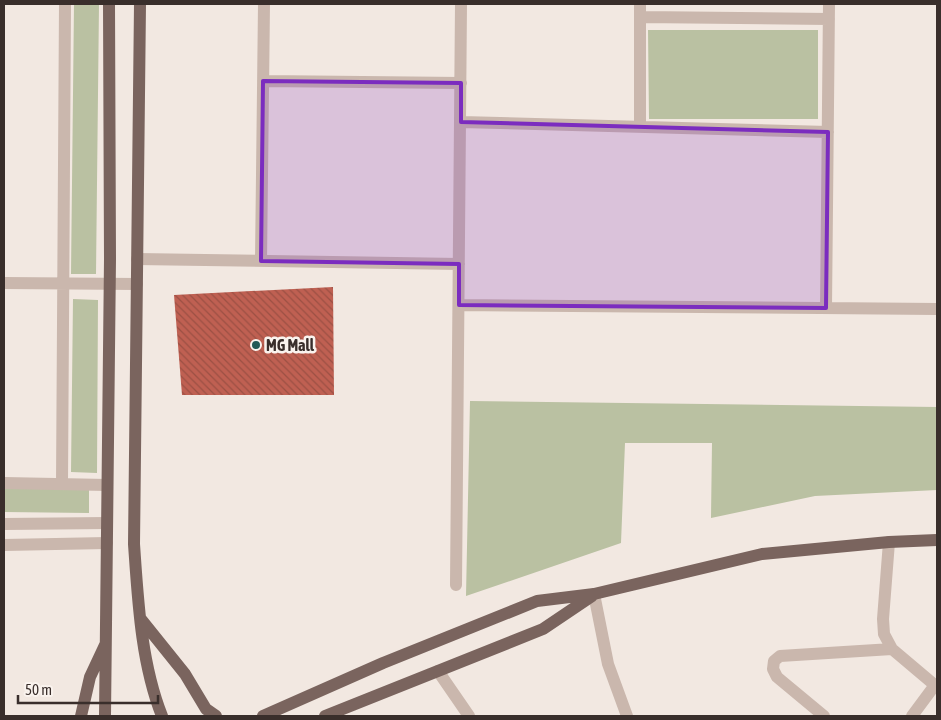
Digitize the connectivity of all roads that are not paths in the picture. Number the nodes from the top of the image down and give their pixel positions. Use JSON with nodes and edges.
{"nodes":[{"id":1,"x":65,"y":4,"type":"edge"},
{"id":2,"x":109,"y":4,"type":"edge"},
{"id":3,"x":140,"y":4,"type":"edge"},
{"id":4,"x":264,"y":4,"type":"edge"},
{"id":5,"x":461,"y":4,"type":"edge"},
{"id":6,"x":640,"y":4,"type":"edge"},
{"id":7,"x":829,"y":4,"type":"edge"},
{"id":8,"x":640,"y":17,"type":"junction"},
{"id":9,"x":829,"y":19,"type":"junction"},
{"id":10,"x":263,"y":81,"type":"junction"},
{"id":11,"x":461,"y":83,"type":"junction"},
{"id":12,"x":460,"y":122,"type":"junction"},
{"id":13,"x":640,"y":127,"type":"junction"},
{"id":14,"x":828,"y":132,"type":"junction"},
{"id":15,"x":137,"y":260,"type":"junction"},
{"id":16,"x":262,"y":261,"type":"junction"},
{"id":17,"x":459,"y":264,"type":"junction"},
{"id":18,"x":4,"y":283,"type":"edge"},
{"id":19,"x":63,"y":283,"type":"junction"},
{"id":20,"x":110,"y":284,"type":"junction"},
{"id":21,"x":137,"y":284,"type":"junction"},
{"id":22,"x":458,"y":305,"type":"junction"},
{"id":23,"x":826,"y":308,"type":"junction"},
{"id":24,"x":937,"y":309,"type":"edge"},
{"id":25,"x":4,"y":483,"type":"edge"},
{"id":26,"x":62,"y":484,"type":"junction"},
{"id":27,"x":107,"y":485,"type":"junction"},
{"id":28,"x":107,"y":523,"type":"junction"},
{"id":29,"x":4,"y":524,"type":"edge"},
{"id":30,"x":937,"y":540,"type":"edge"},
{"id":31,"x":889,"y":542,"type":"junction"},
{"id":32,"x":106,"y":543,"type":"junction"},
{"id":33,"x":4,"y":545,"type":"edge"},
{"id":34,"x":456,"y":585,"type":"dead end"},
{"id":35,"x":594,"y":594,"type":"junction"},
{"id":36,"x":139,"y":616,"type":"junction"},
{"id":37,"x":107,"y":641,"type":"junction"},
{"id":38,"x":892,"y":649,"type":"junction"},
{"id":39,"x":438,"y":671,"type":"junction"},
{"id":40,"x":936,"y":686,"type":"edge"},
{"id":41,"x":81,"y":716,"type":"edge"},
{"id":42,"x":105,"y":716,"type":"edge"},
{"id":43,"x":162,"y":716,"type":"edge"},
{"id":44,"x":216,"y":716,"type":"edge"},
{"id":45,"x":263,"y":716,"type":"edge"},
{"id":46,"x":325,"y":716,"type":"edge"},
{"id":47,"x":469,"y":716,"type":"edge"},
{"id":48,"x":627,"y":716,"type":"edge"},
{"id":49,"x":824,"y":716,"type":"edge"},
{"id":50,"x":912,"y":716,"type":"edge"}],
"edges":[{"from":1,"to":19,"type":"street"},
{"from":2,"to":20,"type":"main road"},
{"from":3,"to":15,"type":"main road"},
{"from":4,"to":10,"type":"street"},
{"from":5,"to":11,"type":"street"},
{"from":6,"to":8,"type":"street"},
{"from":7,"to":9,"type":"street"},
{"from":8,"to":9,"type":"street"},
{"from":8,"to":13,"type":"street"},
{"from":9,"to":14,"type":"street"},
{"from":10,"to":11,"type":"street"},
{"from":10,"to":16,"type":"street"},
{"from":11,"to":12,"type":"street"},
{"from":12,"to":13,"type":"street"},
{"from":12,"to":17,"type":"street"},
{"from":13,"to":14,"type":"street"},
{"from":14,"to":23,"type":"street"},
{"from":15,"to":16,"type":"street"},
{"from":15,"to":21,"type":"main road"},
{"from":16,"to":17,"type":"street"},
{"from":17,"to":22,"type":"street"},
{"from":18,"to":19,"type":"street"},
{"from":19,"to":20,"type":"street"},
{"from":19,"to":26,"type":"street"},
{"from":20,"to":21,"type":"street"},
{"from":20,"to":27,"type":"main road"},
{"from":21,"to":36,"type":"main road"},
{"from":22,"to":23,"type":"street"},
{"from":22,"to":34,"type":"street"},
{"from":23,"to":24,"type":"street"},
{"from":25,"to":26,"type":"street"},
{"from":26,"to":27,"type":"street"},
{"from":27,"to":28,"type":"main road"},
{"from":28,"to":29,"type":"street"},
{"from":28,"to":32,"type":"main road"},
{"from":30,"to":31,"type":"main road"},
{"from":31,"to":35,"type":"main road"},
{"from":31,"to":38,"type":"street"},
{"from":32,"to":33,"type":"street"},
{"from":32,"to":37,"type":"main road"},
{"from":35,"to":39,"type":"main road"},
{"from":35,"to":45,"type":"main road"},
{"from":35,"to":48,"type":"street"},
{"from":36,"to":43,"type":"main road"},
{"from":36,"to":44,"type":"main road"},
{"from":37,"to":41,"type":"main road"},
{"from":37,"to":42,"type":"main road"},
{"from":38,"to":40,"type":"street"},
{"from":38,"to":49,"type":"street"},
{"from":39,"to":46,"type":"main road"},
{"from":39,"to":47,"type":"street"},
{"from":40,"to":50,"type":"street"}]}
